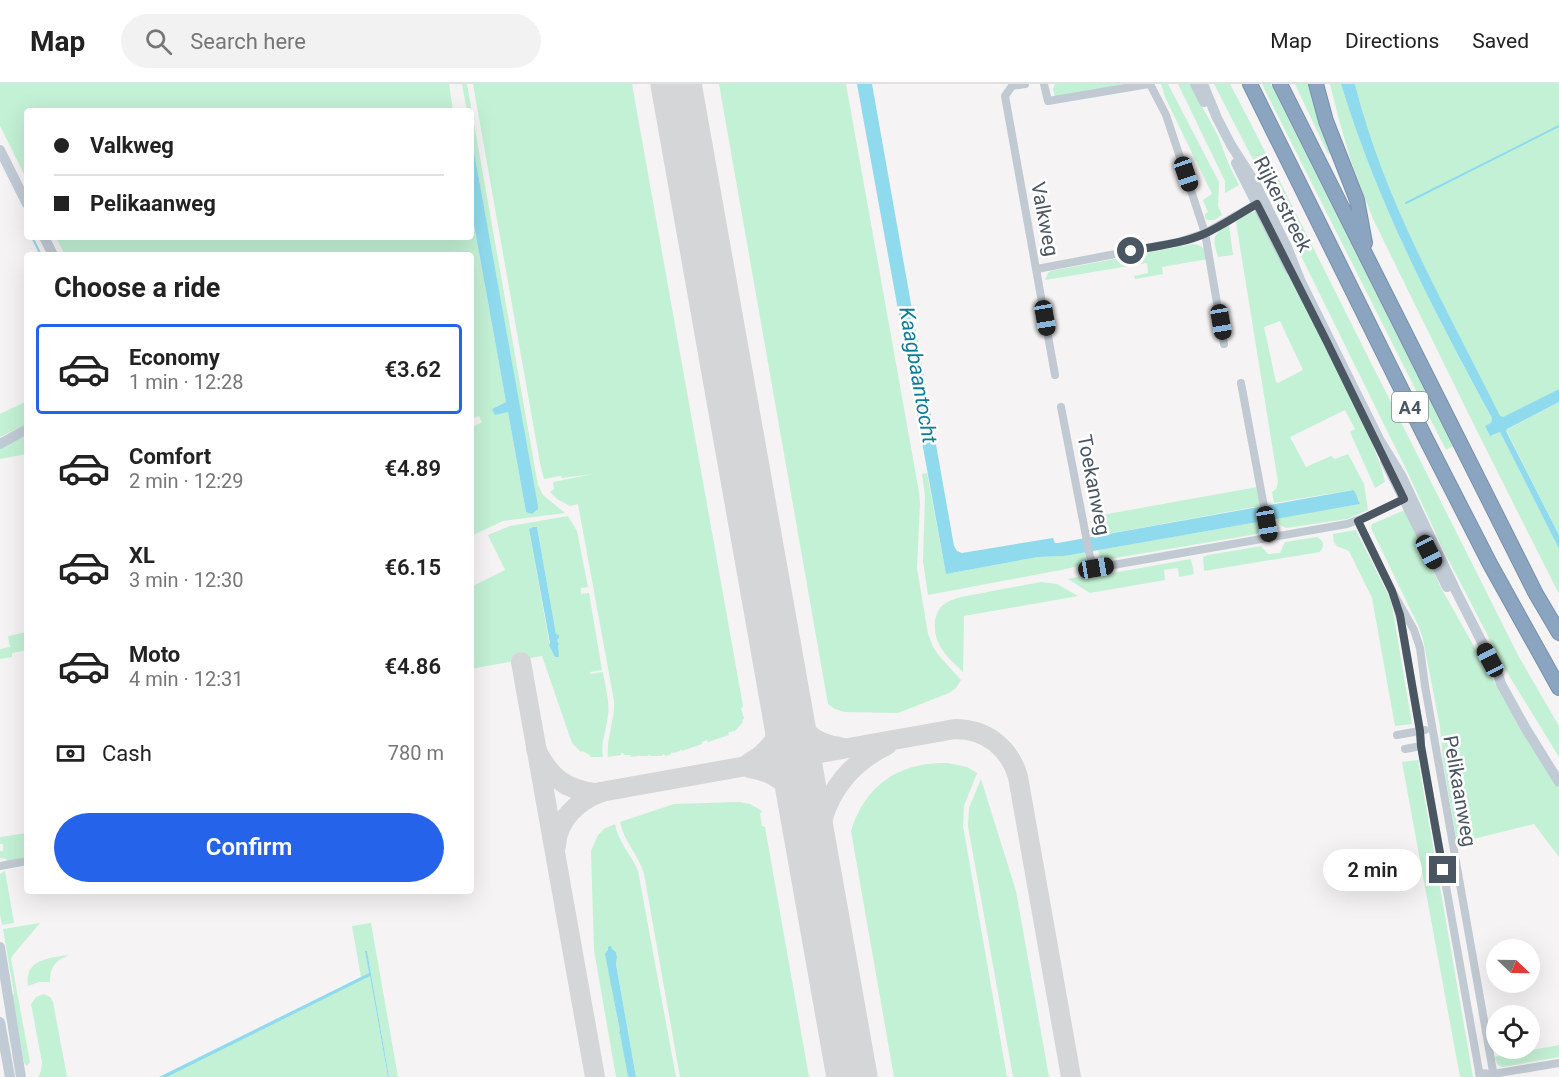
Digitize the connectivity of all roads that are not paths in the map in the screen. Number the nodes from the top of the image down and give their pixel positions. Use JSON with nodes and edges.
{"nodes":[{"id":1,"x":1025,"y":84,"type":"edge"},
{"id":2,"x":1044,"y":84,"type":"edge"},
{"id":3,"x":1149,"y":84,"type":"edge"},
{"id":4,"x":1195,"y":84,"type":"edge"},
{"id":5,"x":1203,"y":84,"type":"edge"},
{"id":6,"x":1244,"y":84,"type":"edge"},
{"id":7,"x":1250,"y":84,"type":"edge"},
{"id":8,"x":1280,"y":84,"type":"edge"},
{"id":9,"x":1316,"y":84,"type":"edge"},
{"id":10,"x":1325,"y":84,"type":"edge"},
{"id":11,"x":1268,"y":123,"type":"junction"},
{"id":12,"x":1336,"y":148,"type":"junction"},
{"id":13,"x":0,"y":150,"type":"edge"},
{"id":14,"x":24,"y":198,"type":"edge"},
{"id":15,"x":1260,"y":202,"type":"junction"},
{"id":16,"x":1205,"y":233,"type":"junction"},
{"id":17,"x":1370,"y":262,"type":"junction"},
{"id":18,"x":1037,"y":268,"type":"junction"},
{"id":19,"x":1224,"y":344,"type":"dead end"},
{"id":20,"x":1055,"y":375,"type":"dead end"},
{"id":21,"x":1241,"y":383,"type":"dead end"},
{"id":22,"x":1060,"y":407,"type":"dead end"},
{"id":23,"x":24,"y":430,"type":"edge"},
{"id":24,"x":0,"y":442,"type":"edge"},
{"id":25,"x":1407,"y":497,"type":"junction"},
{"id":26,"x":1358,"y":521,"type":"junction"},
{"id":27,"x":1270,"y":538,"type":"junction"},
{"id":28,"x":1392,"y":591,"type":"junction"},
{"id":29,"x":1559,"y":633,"type":"edge"},
{"id":30,"x":1559,"y":688,"type":"edge"},
{"id":31,"x":1432,"y":729,"type":"junction"},
{"id":32,"x":1420,"y":731,"type":"junction"},
{"id":33,"x":1397,"y":735,"type":"dead end"},
{"id":34,"x":1421,"y":746,"type":"junction"},
{"id":35,"x":1405,"y":749,"type":"dead end"},
{"id":36,"x":1559,"y":782,"type":"edge"},
{"id":37,"x":1453,"y":845,"type":"junction"},
{"id":38,"x":1439,"y":848,"type":"junction"},
{"id":39,"x":24,"y":862,"type":"edge"},
{"id":40,"x":0,"y":866,"type":"edge"},
{"id":41,"x":0,"y":947,"type":"edge"},
{"id":42,"x":1477,"y":980,"type":"junction"},
{"id":43,"x":1463,"y":983,"type":"junction"},
{"id":44,"x":0,"y":1022,"type":"edge"},
{"id":45,"x":1559,"y":1062,"type":"edge"},
{"id":46,"x":1479,"y":1075,"type":"edge"},
{"id":47,"x":1494,"y":1076,"type":"edge"},
{"id":48,"x":10,"y":1077,"type":"edge"},
{"id":49,"x":21,"y":1077,"type":"edge"}],
"edges":[{"from":1,"to":18,"type":"street","name":"Valkweg"},
{"from":2,"to":3,"type":"street"},
{"from":3,"to":16,"type":"street"},
{"from":4,"to":15,"type":"street","name":"Rijkerstreek"},
{"from":5,"to":15,"type":"street","name":"Rijkerstreek"},
{"from":6,"to":11,"type":"highway","number":"A4"},
{"from":7,"to":11,"type":"highway","number":"A4"},
{"from":8,"to":17,"type":"highway","number":"A4"},
{"from":9,"to":12,"type":"highway","number":"A4"},
{"from":10,"to":12,"type":"highway","number":"A4"},
{"from":11,"to":30,"type":"highway","number":"A4"},
{"from":12,"to":17,"type":"highway","number":"A4"},
{"from":13,"to":14,"type":"street"},
{"from":15,"to":16,"type":"street","name":"Valkweg"},
{"from":15,"to":25,"type":"street","name":"Rijkerstreek"},
{"from":16,"to":18,"type":"street","name":"Valkweg"},
{"from":16,"to":19,"type":"street"},
{"from":17,"to":29,"type":"highway","number":"A4"},
{"from":18,"to":20,"type":"street"},
{"from":21,"to":27,"type":"street"},
{"from":22,"to":27,"type":"street","name":"Toekanweg"},
{"from":23,"to":24,"type":"street"},
{"from":25,"to":26,"type":"street","name":"Toekanweg"},
{"from":25,"to":36,"type":"street","name":"Rijkerstreek"},
{"from":26,"to":27,"type":"street","name":"Toekanweg"},
{"from":26,"to":28,"type":"street","name":"Pelikaanweg"},
{"from":28,"to":31,"type":"street","name":"Pelikaanweg"},
{"from":28,"to":32,"type":"street","name":"Pelikaanweg"},
{"from":31,"to":32,"type":"street"},
{"from":31,"to":37,"type":"street","name":"Pelikaanweg"},
{"from":32,"to":33,"type":"street","name":"Pelikaanweg"},
{"from":32,"to":34,"type":"street","name":"Pelikaanweg"},
{"from":34,"to":35,"type":"street","name":"Pelikaanweg"},
{"from":34,"to":38,"type":"street","name":"Pelikaanweg"},
{"from":37,"to":38,"type":"street"},
{"from":37,"to":42,"type":"street","name":"Pelikaanweg"},
{"from":38,"to":43,"type":"street","name":"Pelikaanweg"},
{"from":39,"to":40,"type":"street"},
{"from":41,"to":49,"type":"street"},
{"from":42,"to":43,"type":"street"},
{"from":42,"to":47,"type":"street","name":"Pelikaanweg"},
{"from":43,"to":46,"type":"street","name":"Pelikaanweg"},
{"from":44,"to":48,"type":"street"},
{"from":45,"to":47,"type":"street"},
{"from":46,"to":47,"type":"street"}]}
